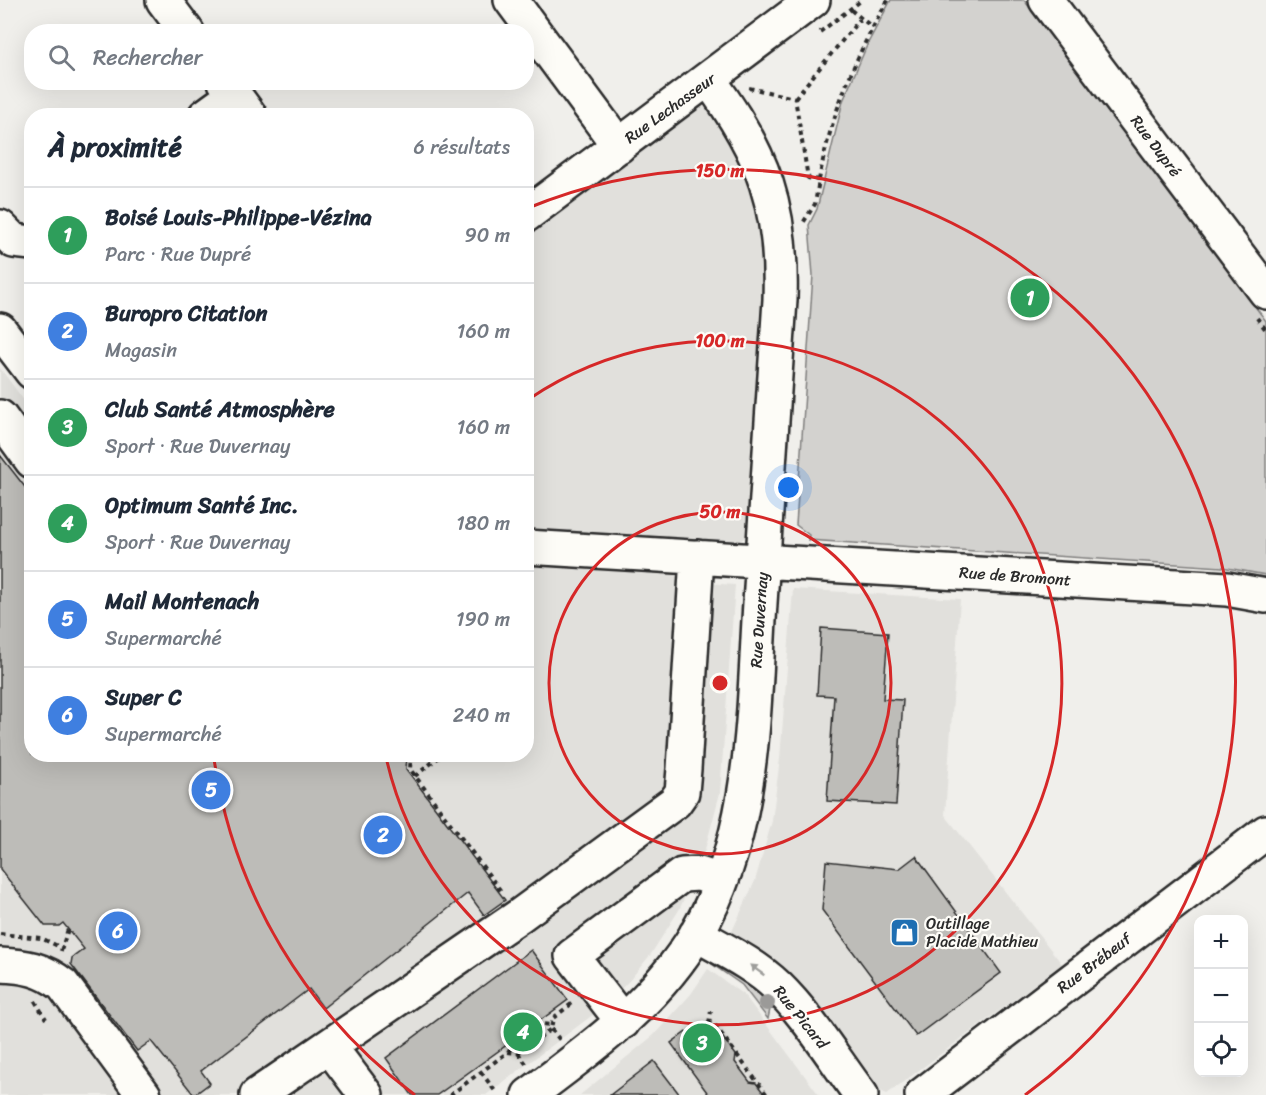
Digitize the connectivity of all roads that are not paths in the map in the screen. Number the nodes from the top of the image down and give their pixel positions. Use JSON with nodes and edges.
{"nodes":[{"id":1,"x":163,"y":0,"type":"edge"},
{"id":2,"x":511,"y":0,"type":"edge"},
{"id":3,"x":813,"y":0,"type":"edge"},
{"id":4,"x":1046,"y":0,"type":"edge"},
{"id":5,"x":181,"y":24,"type":"edge"},
{"id":6,"x":529,"y":24,"type":"edge"},
{"id":7,"x":534,"y":31,"type":"edge"},
{"id":8,"x":709,"y":80,"type":"junction"},
{"id":9,"x":237,"y":98,"type":"edge"},
{"id":10,"x":220,"y":108,"type":"edge"},
{"id":11,"x":619,"y":146,"type":"junction"},
{"id":12,"x":534,"y":209,"type":"edge"},
{"id":13,"x":0,"y":227,"type":"edge"},
{"id":14,"x":24,"y":242,"type":"edge"},
{"id":15,"x":1266,"y":292,"type":"edge"},
{"id":16,"x":0,"y":330,"type":"edge"},
{"id":17,"x":24,"y":362,"type":"edge"},
{"id":18,"x":0,"y":417,"type":"edge"},
{"id":19,"x":24,"y":450,"type":"edge"},
{"id":20,"x":534,"y":547,"type":"edge"},
{"id":21,"x":698,"y":557,"type":"junction"},
{"id":22,"x":763,"y":560,"type":"junction"},
{"id":23,"x":1266,"y":596,"type":"edge"},
{"id":24,"x":1266,"y":831,"type":"edge"},
{"id":25,"x":722,"y":881,"type":"junction"},
{"id":26,"x":696,"y":934,"type":"junction"},
{"id":27,"x":0,"y":964,"type":"edge"},
{"id":28,"x":623,"y":1023,"type":"junction"},
{"id":29,"x":329,"y":1046,"type":"junction"},
{"id":30,"x":529,"y":1081,"type":"edge"},
{"id":31,"x":144,"y":1095,"type":"edge"},
{"id":32,"x":257,"y":1095,"type":"edge"},
{"id":33,"x":366,"y":1095,"type":"edge"},
{"id":34,"x":861,"y":1095,"type":"edge"},
{"id":35,"x":922,"y":1095,"type":"edge"}],
"edges":[{"from":1,"to":5,"type":"street"},
{"from":2,"to":6,"type":"street"},
{"from":3,"to":8,"type":"street","name":"Rue Lechasseur"},
{"from":4,"to":15,"type":"street","name":"Rue Dupré"},
{"from":7,"to":11,"type":"street"},
{"from":8,"to":11,"type":"street","name":"Rue Lechasseur"},
{"from":8,"to":22,"type":"street","name":"Rue Duvernay"},
{"from":9,"to":10,"type":"street"},
{"from":11,"to":12,"type":"street","name":"Rue Lechasseur"},
{"from":13,"to":14,"type":"street"},
{"from":16,"to":17,"type":"street"},
{"from":18,"to":19,"type":"street"},
{"from":20,"to":21,"type":"street","name":"Rue de Bromont"},
{"from":21,"to":22,"type":"street","name":"Rue de Bromont"},
{"from":21,"to":29,"type":"street"},
{"from":22,"to":23,"type":"street","name":"Rue de Bromont"},
{"from":22,"to":25,"type":"street","name":"Rue Duvernay"},
{"from":24,"to":35,"type":"street","name":"Rue Brébeuf"},
{"from":25,"to":26,"type":"street","name":"Rue Duvernay"},
{"from":25,"to":28,"type":"street"},
{"from":26,"to":28,"type":"street","name":"Rue Duvernay"},
{"from":34,"to":26,"type":"street","name":"Rue Picard","one_way":true},
{"from":27,"to":31,"type":"street"},
{"from":28,"to":30,"type":"street","name":"Rue Duvernay"},
{"from":29,"to":32,"type":"street"},
{"from":29,"to":33,"type":"street"}]}
